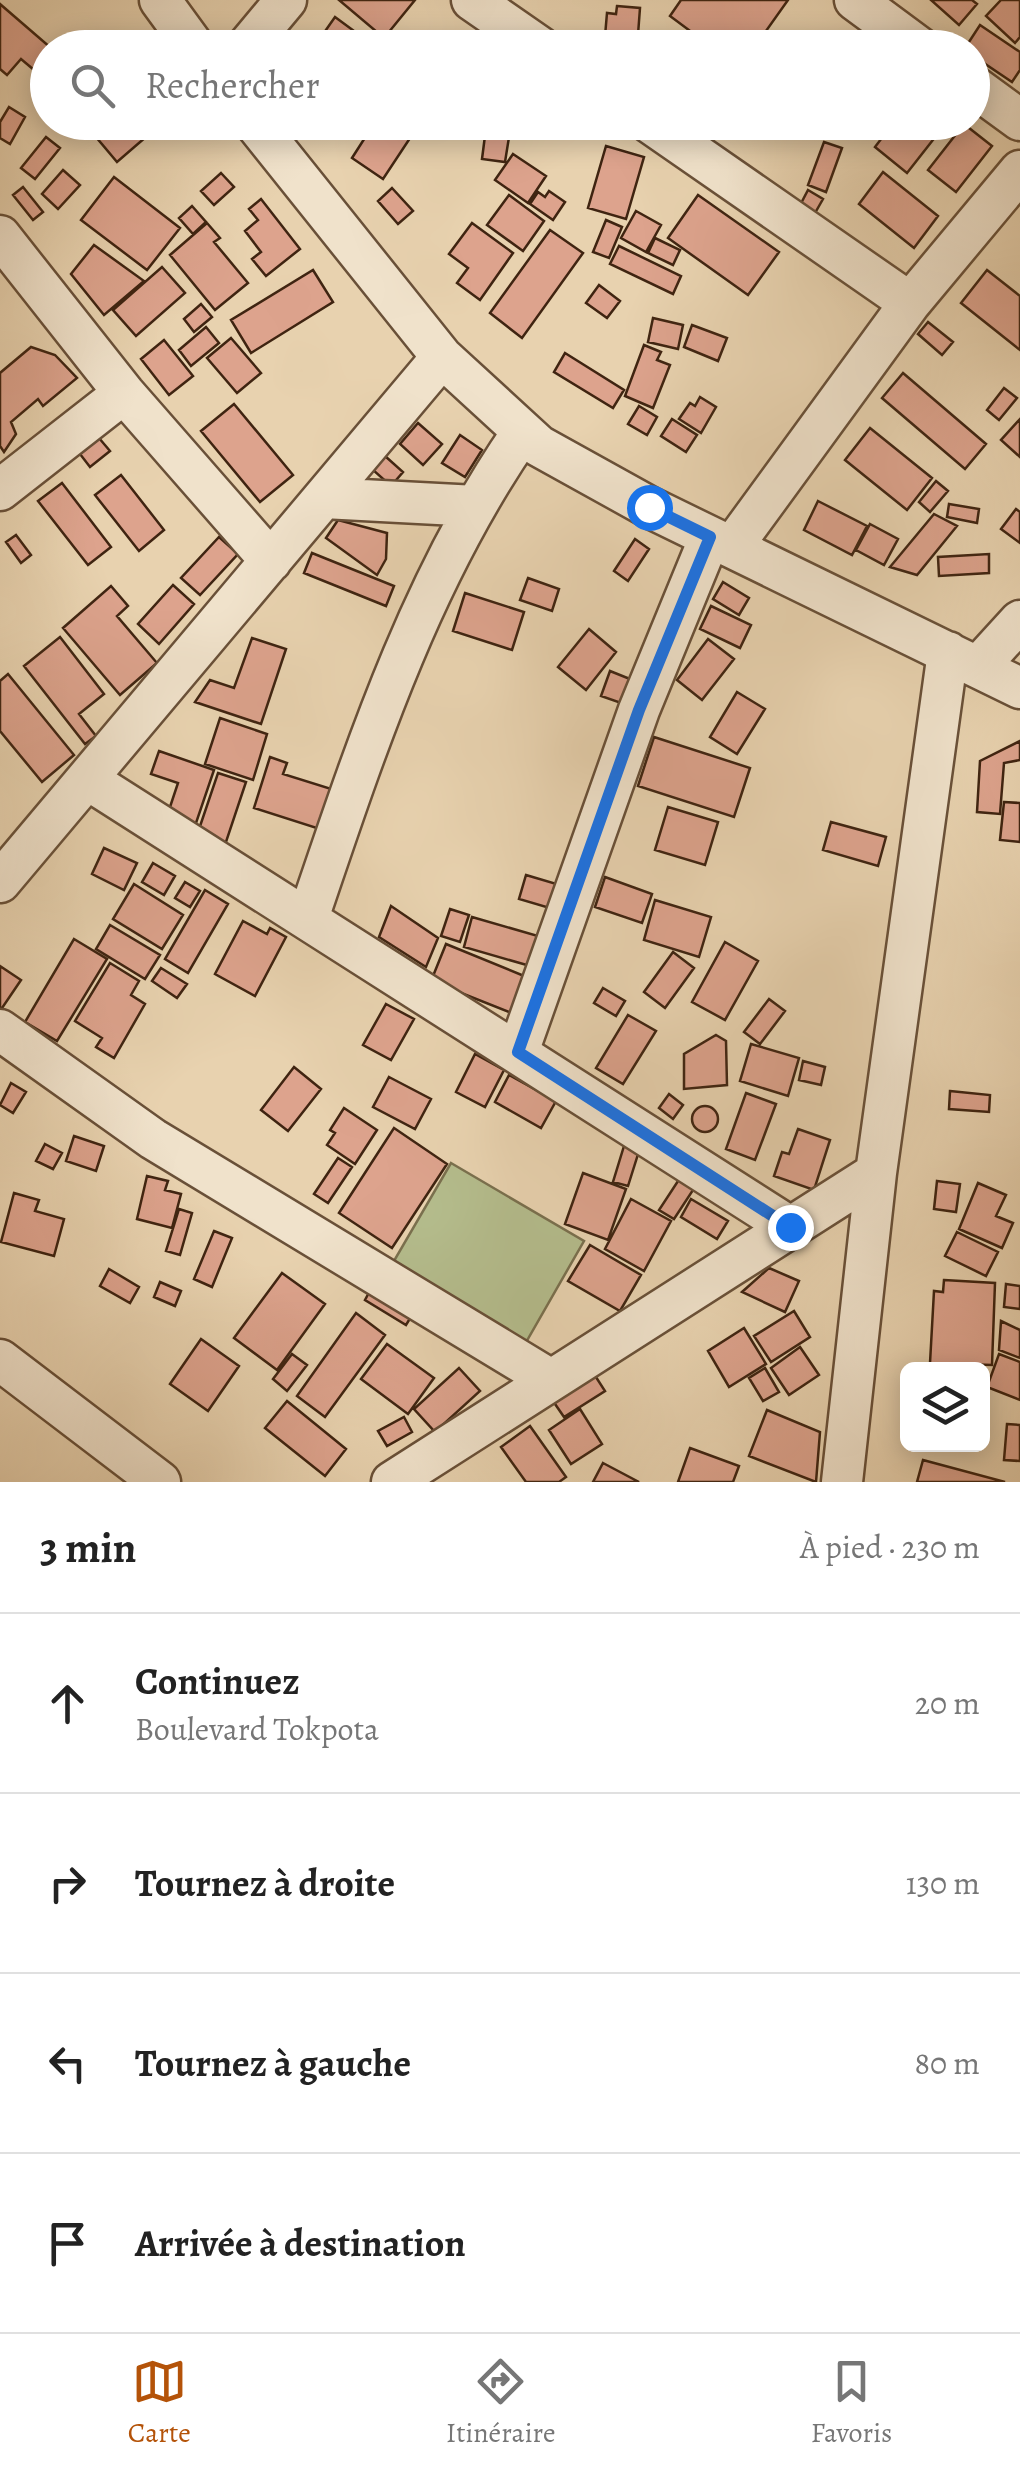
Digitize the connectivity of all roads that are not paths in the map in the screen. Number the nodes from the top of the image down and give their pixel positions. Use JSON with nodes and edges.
{"nodes":[{"id":1,"x":160,"y":0,"type":"edge"},
{"id":2,"x":286,"y":0,"type":"edge"},
{"id":3,"x":472,"y":0,"type":"edge"},
{"id":4,"x":855,"y":0,"type":"edge"},
{"id":5,"x":182,"y":30,"type":"edge"},
{"id":6,"x":261,"y":30,"type":"edge"},
{"id":7,"x":515,"y":30,"type":"edge"},
{"id":8,"x":896,"y":30,"type":"edge"},
{"id":9,"x":990,"y":99,"type":"edge"},
{"id":10,"x":1020,"y":120,"type":"edge"},
{"id":11,"x":268,"y":140,"type":"edge"},
{"id":12,"x":675,"y":140,"type":"edge"},
{"id":13,"x":1020,"y":170,"type":"edge"},
{"id":14,"x":0,"y":236,"type":"edge"},
{"id":15,"x":910,"y":303,"type":"junction"},
{"id":16,"x":442,"y":358,"type":"junction"},
{"id":17,"x":124,"y":393,"type":"junction"},
{"id":18,"x":522,"y":434,"type":"junction"},
{"id":19,"x":0,"y":490,"type":"edge"},
{"id":20,"x":324,"y":498,"type":"junction"},
{"id":21,"x":476,"y":506,"type":"junction"},
{"id":22,"x":721,"y":542,"type":"junction"},
{"id":23,"x":271,"y":561,"type":"junction"},
{"id":24,"x":1020,"y":621,"type":"edge"},
{"id":25,"x":963,"y":659,"type":"junction"},
{"id":26,"x":1020,"y":688,"type":"edge"},
{"id":27,"x":87,"y":779,"type":"junction"},
{"id":28,"x":0,"y":882,"type":"edge"},
{"id":29,"x":308,"y":918,"type":"junction"},
{"id":30,"x":0,"y":1030,"type":"edge"},
{"id":31,"x":518,"y":1052,"type":"junction"},
{"id":32,"x":876,"y":1172,"type":"junction"},
{"id":33,"x":790,"y":1227,"type":"junction"},
{"id":34,"x":0,"y":1360,"type":"edge"},
{"id":35,"x":551,"y":1380,"type":"junction"},
{"id":36,"x":160,"y":1482,"type":"edge"},
{"id":37,"x":392,"y":1482,"type":"edge"},
{"id":38,"x":842,"y":1482,"type":"edge"}],
"edges":[{"from":1,"to":5,"type":"street"},
{"from":2,"to":6,"type":"street"},
{"from":3,"to":7,"type":"street"},
{"from":4,"to":8,"type":"street"},
{"from":9,"to":10,"type":"street"},
{"from":11,"to":16,"type":"street"},
{"from":12,"to":15,"type":"street"},
{"from":13,"to":15,"type":"street"},
{"from":14,"to":17,"type":"street"},
{"from":15,"to":22,"type":"street"},
{"from":16,"to":18,"type":"street"},
{"from":16,"to":20,"type":"street"},
{"from":17,"to":19,"type":"street"},
{"from":17,"to":23,"type":"street"},
{"from":18,"to":21,"type":"street"},
{"from":18,"to":22,"type":"street"},
{"from":20,"to":21,"type":"street"},
{"from":20,"to":23,"type":"street"},
{"from":21,"to":29,"type":"street"},
{"from":22,"to":25,"type":"street"},
{"from":22,"to":31,"type":"street"},
{"from":23,"to":27,"type":"street"},
{"from":24,"to":25,"type":"street"},
{"from":25,"to":26,"type":"street"},
{"from":25,"to":32,"type":"street"},
{"from":27,"to":28,"type":"street"},
{"from":27,"to":29,"type":"street"},
{"from":29,"to":31,"type":"street"},
{"from":30,"to":35,"type":"street"},
{"from":31,"to":33,"type":"street"},
{"from":32,"to":33,"type":"street"},
{"from":32,"to":38,"type":"street"},
{"from":33,"to":35,"type":"street"},
{"from":34,"to":36,"type":"street"},
{"from":35,"to":37,"type":"street"}]}
